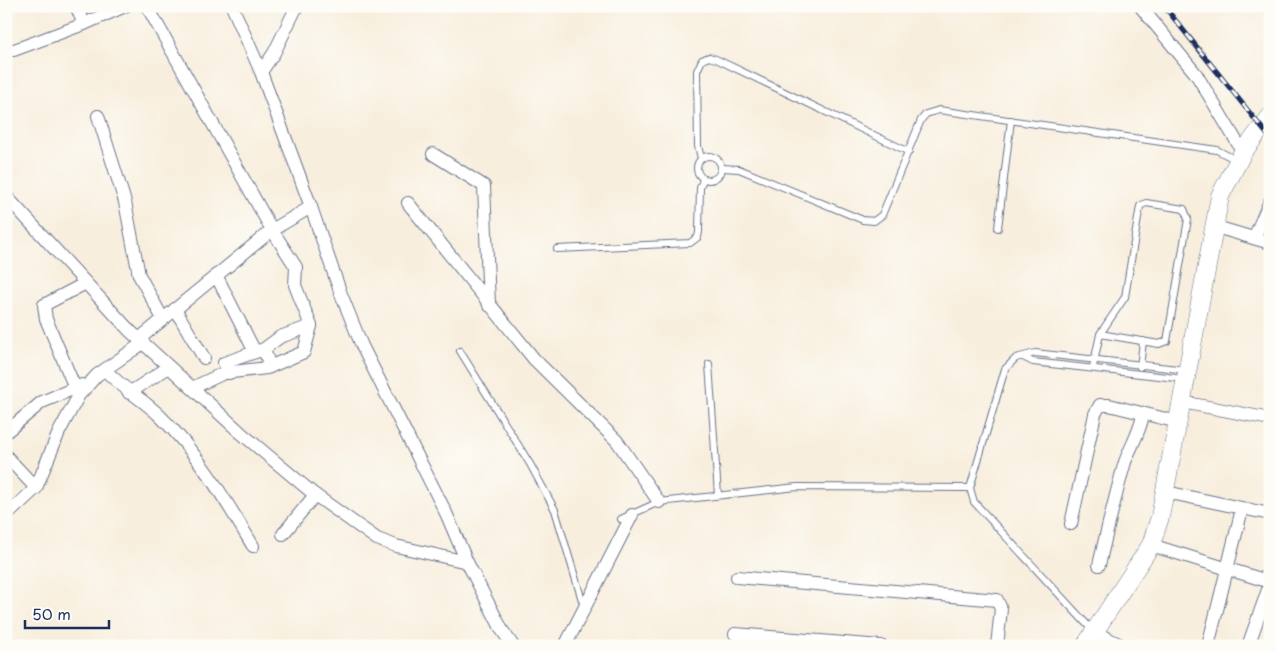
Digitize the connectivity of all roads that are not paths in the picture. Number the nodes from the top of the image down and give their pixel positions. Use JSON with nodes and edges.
{"nodes":[{"id":1,"x":76,"y":6,"type":"edge"},
{"id":2,"x":124,"y":6,"type":"edge"},
{"id":3,"x":147,"y":6,"type":"edge"},
{"id":4,"x":232,"y":6,"type":"edge"},
{"id":5,"x":297,"y":6,"type":"edge"},
{"id":6,"x":1140,"y":6,"type":"edge"},
{"id":7,"x":84,"y":24,"type":"junction"},
{"id":8,"x":6,"y":50,"type":"edge"},
{"id":9,"x":261,"y":72,"type":"junction"},
{"id":10,"x":98,"y":116,"type":"dead end"},
{"id":11,"x":1270,"y":117,"type":"edge"},
{"id":12,"x":1011,"y":120,"type":"junction"},
{"id":13,"x":909,"y":152,"type":"junction"},
{"id":14,"x":433,"y":154,"type":"dead end"},
{"id":15,"x":1240,"y":157,"type":"junction"},
{"id":16,"x":701,"y":158,"type":"junction"},
{"id":17,"x":722,"y":168,"type":"junction"},
{"id":18,"x":703,"y":179,"type":"junction"},
{"id":19,"x":6,"y":196,"type":"edge"},
{"id":20,"x":1270,"y":201,"type":"edge"},
{"id":21,"x":408,"y":203,"type":"dead end"},
{"id":22,"x":311,"y":207,"type":"junction"},
{"id":23,"x":1213,"y":226,"type":"junction"},
{"id":24,"x":998,"y":228,"type":"dead end"},
{"id":25,"x":272,"y":230,"type":"junction"},
{"id":26,"x":1254,"y":238,"type":"junction"},
{"id":27,"x":1270,"y":243,"type":"edge"},
{"id":28,"x":557,"y":249,"type":"dead end"},
{"id":29,"x":216,"y":275,"type":"junction"},
{"id":30,"x":86,"y":283,"type":"junction"},
{"id":31,"x":489,"y":306,"type":"junction"},
{"id":32,"x":175,"y":309,"type":"junction"},
{"id":33,"x":163,"y":319,"type":"junction"},
{"id":34,"x":310,"y":326,"type":"junction"},
{"id":35,"x":1100,"y":334,"type":"junction"},
{"id":36,"x":141,"y":341,"type":"junction"},
{"id":37,"x":1143,"y":342,"type":"junction"},
{"id":38,"x":260,"y":350,"type":"junction"},
{"id":39,"x":460,"y":351,"type":"dead end"},
{"id":40,"x":204,"y":358,"type":"dead end"},
{"id":41,"x":709,"y":364,"type":"dead end"},
{"id":42,"x":1094,"y":364,"type":"junction"},
{"id":43,"x":1140,"y":365,"type":"junction"},
{"id":44,"x":270,"y":366,"type":"junction"},
{"id":45,"x":169,"y":367,"type":"junction"},
{"id":46,"x":105,"y":370,"type":"junction"},
{"id":47,"x":229,"y":373,"type":"junction"},
{"id":48,"x":1139,"y":373,"type":"junction"},
{"id":49,"x":1186,"y":375,"type":"junction"},
{"id":50,"x":90,"y":383,"type":"junction"},
{"id":51,"x":75,"y":388,"type":"junction"},
{"id":52,"x":192,"y":388,"type":"junction"},
{"id":53,"x":129,"y":393,"type":"junction"},
{"id":54,"x":1182,"y":402,"type":"junction"},
{"id":55,"x":1143,"y":415,"type":"junction"},
{"id":56,"x":1270,"y":419,"type":"edge"},
{"id":57,"x":1178,"y":422,"type":"junction"},
{"id":58,"x":6,"y":432,"type":"edge"},
{"id":59,"x":6,"y":456,"type":"edge"},
{"id":60,"x":36,"y":488,"type":"junction"},
{"id":61,"x":970,"y":488,"type":"junction"},
{"id":62,"x":1166,"y":492,"type":"junction"},
{"id":63,"x":315,"y":495,"type":"junction"},
{"id":64,"x":718,"y":495,"type":"junction"},
{"id":65,"x":659,"y":502,"type":"junction"},
{"id":66,"x":1242,"y":509,"type":"junction"},
{"id":67,"x":1270,"y":514,"type":"edge"},
{"id":68,"x":6,"y":516,"type":"edge"},
{"id":69,"x":626,"y":517,"type":"joint"},
{"id":70,"x":1071,"y":524,"type":"dead end"},
{"id":71,"x":283,"y":534,"type":"dead end"},
{"id":72,"x":1150,"y":545,"type":"junction"},
{"id":73,"x":253,"y":546,"type":"dead end"},
{"id":74,"x":468,"y":562,"type":"junction"},
{"id":75,"x":1099,"y":565,"type":"dead end"},
{"id":76,"x":1228,"y":570,"type":"junction"},
{"id":77,"x":736,"y":577,"type":"dead end"},
{"id":78,"x":1270,"y":583,"type":"edge"},
{"id":79,"x":584,"y":609,"type":"junction"},
{"id":80,"x":735,"y":634,"type":"dead end"},
{"id":81,"x":1089,"y":639,"type":"edge"},
{"id":82,"x":513,"y":646,"type":"edge"},
{"id":83,"x":565,"y":646,"type":"edge"},
{"id":84,"x":881,"y":646,"type":"edge"},
{"id":85,"x":997,"y":646,"type":"edge"},
{"id":86,"x":1123,"y":646,"type":"edge"},
{"id":87,"x":1208,"y":646,"type":"edge"},
{"id":88,"x":1248,"y":646,"type":"edge"}],
"edges":[{"from":1,"to":7,"type":"street"},
{"from":2,"to":7,"type":"street"},
{"from":3,"to":25,"type":"street"},
{"from":4,"to":9,"type":"street"},
{"from":5,"to":9,"type":"street"},
{"from":6,"to":15,"type":"street"},
{"from":7,"to":8,"type":"street"},
{"from":9,"to":22,"type":"street"},
{"from":10,"to":33,"type":"street"},
{"from":11,"to":15,"type":"main road"},
{"from":12,"to":13,"type":"lane"},
{"from":12,"to":15,"type":"lane"},
{"from":12,"to":24,"type":"lane"},
{"from":13,"to":16,"type":"lane"},
{"from":13,"to":17,"type":"lane"},
{"from":14,"to":31,"type":"street"},
{"from":15,"to":23,"type":"main road"},
{"from":16,"to":17,"type":"lane"},
{"from":16,"to":18,"type":"lane"},
{"from":17,"to":18,"type":"lane"},
{"from":18,"to":28,"type":"lane"},
{"from":19,"to":30,"type":"street"},
{"from":20,"to":26,"type":"street"},
{"from":21,"to":31,"type":"street"},
{"from":22,"to":25,"type":"street"},
{"from":22,"to":74,"type":"street"},
{"from":23,"to":26,"type":"street"},
{"from":23,"to":49,"type":"main road"},
{"from":25,"to":29,"type":"street"},
{"from":25,"to":34,"type":"street"},
{"from":26,"to":27,"type":"street"},
{"from":29,"to":32,"type":"street"},
{"from":29,"to":38,"type":"street"},
{"from":30,"to":36,"type":"street"},
{"from":30,"to":51,"type":"street"},
{"from":31,"to":65,"type":"street"},
{"from":32,"to":33,"type":"street"},
{"from":32,"to":40,"type":"street"},
{"from":33,"to":36,"type":"street"},
{"from":34,"to":38,"type":"street"},
{"from":34,"to":44,"type":"street"},
{"from":35,"to":37,"type":"lane"},
{"from":35,"to":37,"type":"lane"},
{"from":35,"to":42,"type":"lane"},
{"from":36,"to":45,"type":"street"},
{"from":36,"to":46,"type":"street"},
{"from":37,"to":43,"type":"lane"},
{"from":38,"to":44,"type":"street"},
{"from":38,"to":47,"type":"street"},
{"from":39,"to":79,"type":"lane"},
{"from":41,"to":64,"type":"lane"},
{"from":42,"to":43,"type":"lane"},
{"from":42,"to":48,"type":"lane"},
{"from":42,"to":61,"type":"lane"},
{"from":43,"to":48,"type":"lane"},
{"from":43,"to":49,"type":"lane"},
{"from":44,"to":47,"type":"street"},
{"from":45,"to":52,"type":"street"},
{"from":45,"to":53,"type":"street"},
{"from":46,"to":50,"type":"street"},
{"from":46,"to":53,"type":"street"},
{"from":47,"to":52,"type":"street"},
{"from":48,"to":49,"type":"lane"},
{"from":49,"to":54,"type":"main road"},
{"from":50,"to":51,"type":"street"},
{"from":50,"to":60,"type":"street"},
{"from":51,"to":58,"type":"street"},
{"from":52,"to":63,"type":"street"},
{"from":53,"to":73,"type":"street"},
{"from":54,"to":56,"type":"street"},
{"from":54,"to":57,"type":"main road"},
{"from":55,"to":57,"type":"street"},
{"from":55,"to":70,"type":"street"},
{"from":55,"to":75,"type":"street"},
{"from":57,"to":62,"type":"main road"},
{"from":59,"to":60,"type":"street"},
{"from":60,"to":68,"type":"street"},
{"from":61,"to":64,"type":"lane"},
{"from":61,"to":81,"type":"lane"},
{"from":62,"to":66,"type":"street"},
{"from":62,"to":72,"type":"main road"},
{"from":63,"to":71,"type":"street"},
{"from":63,"to":74,"type":"street"},
{"from":64,"to":65,"type":"lane"},
{"from":65,"to":69,"type":"lane"},
{"from":66,"to":67,"type":"street"},
{"from":66,"to":76,"type":"street"},
{"from":69,"to":79,"type":"street"},
{"from":72,"to":76,"type":"street"},
{"from":72,"to":81,"type":"main road"},
{"from":74,"to":82,"type":"street"},
{"from":76,"to":78,"type":"street"},
{"from":76,"to":87,"type":"street"},
{"from":77,"to":85,"type":"street"},
{"from":78,"to":88,"type":"street"},
{"from":79,"to":83,"type":"street"},
{"from":80,"to":84,"type":"street"},
{"from":81,"to":86,"type":"street"}]}
